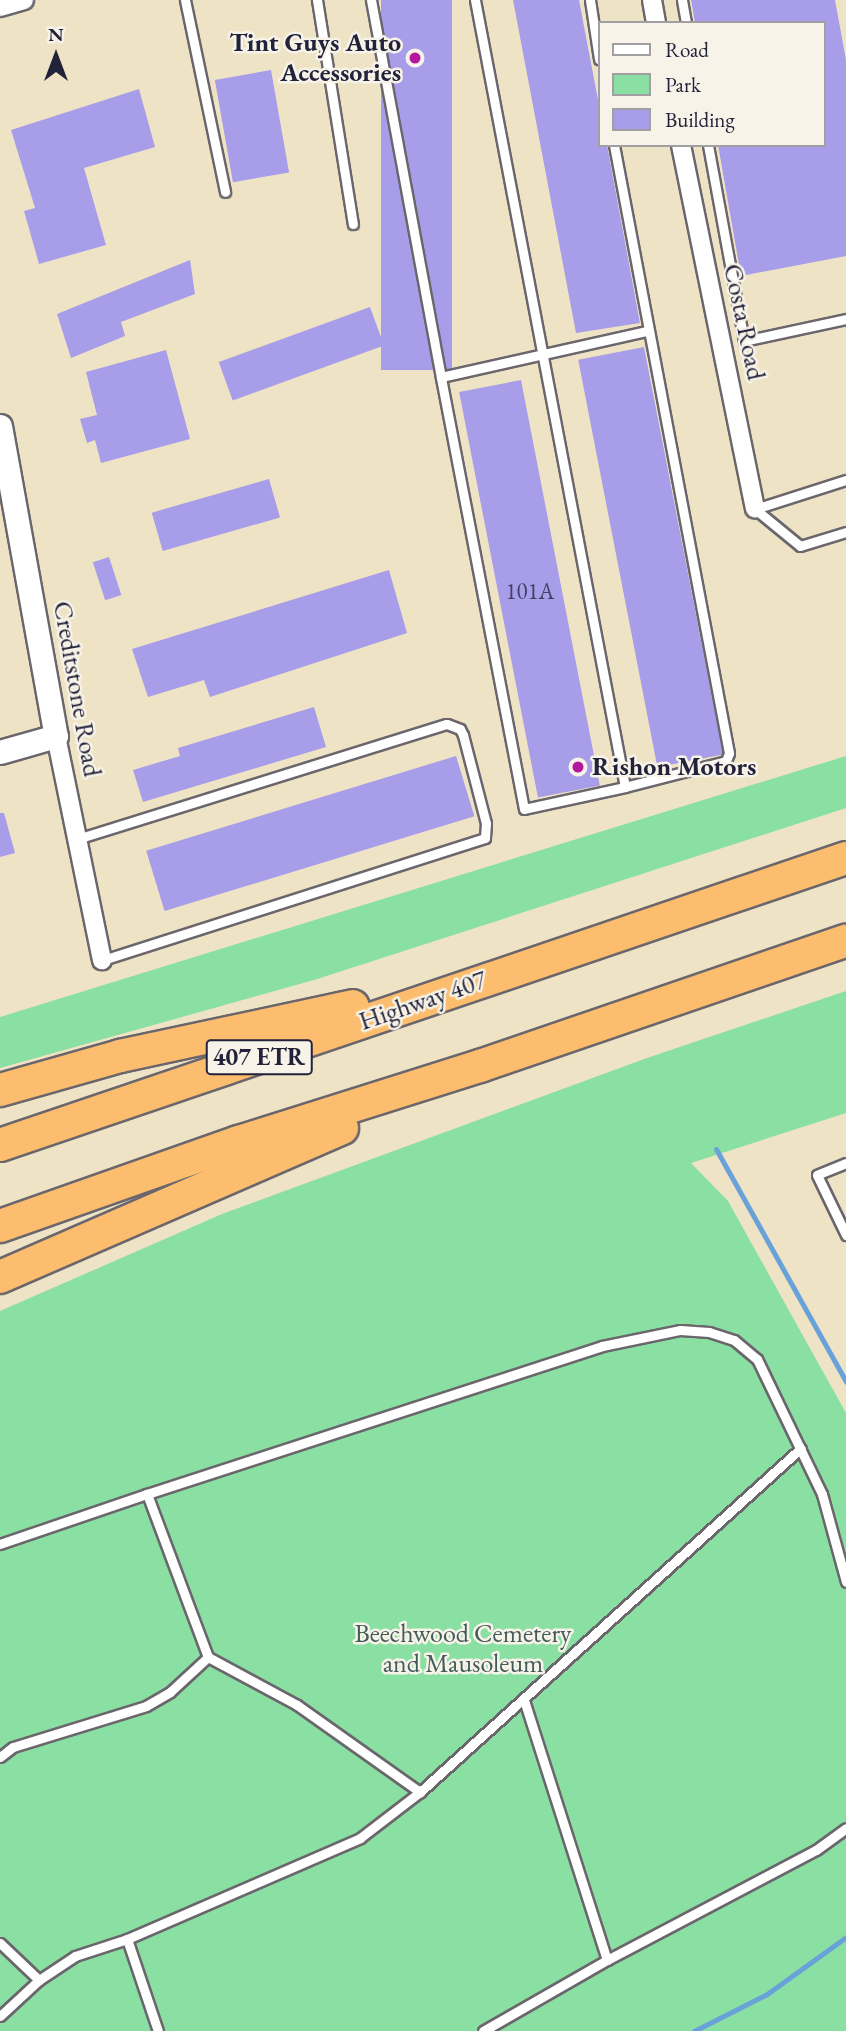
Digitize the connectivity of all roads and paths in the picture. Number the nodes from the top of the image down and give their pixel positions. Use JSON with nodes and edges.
{"nodes":[{"id":1,"x":24,"y":0,"type":"edge"},
{"id":2,"x":185,"y":0,"type":"edge"},
{"id":3,"x":317,"y":0,"type":"edge"},
{"id":4,"x":371,"y":0,"type":"edge"},
{"id":5,"x":475,"y":0,"type":"edge"},
{"id":6,"x":590,"y":0,"type":"edge"},
{"id":7,"x":652,"y":0,"type":"edge"},
{"id":8,"x":682,"y":0,"type":"edge"},
{"id":9,"x":0,"y":8,"type":"edge"},
{"id":10,"x":656,"y":21,"type":"edge"},
{"id":11,"x":686,"y":21,"type":"edge"},
{"id":12,"x":598,"y":52,"type":"edge"},
{"id":13,"x":614,"y":147,"type":"edge"},
{"id":14,"x":681,"y":147,"type":"edge"},
{"id":15,"x":708,"y":147,"type":"edge"},
{"id":16,"x":225,"y":192,"type":"dead end"},
{"id":17,"x":353,"y":224,"type":"dead end"},
{"id":18,"x":846,"y":319,"type":"edge"},
{"id":19,"x":647,"y":331,"type":"junction"},
{"id":20,"x":542,"y":353,"type":"junction"},
{"id":21,"x":441,"y":377,"type":"junction"},
{"id":22,"x":0,"y":426,"type":"edge"},
{"id":23,"x":846,"y":480,"type":"edge"},
{"id":24,"x":755,"y":509,"type":"junction"},
{"id":25,"x":846,"y":532,"type":"edge"},
{"id":26,"x":55,"y":736,"type":"junction"},
{"id":27,"x":0,"y":752,"type":"edge"},
{"id":28,"x":625,"y":787,"type":"junction"},
{"id":29,"x":77,"y":839,"type":"junction"},
{"id":30,"x":846,"y":858,"type":"edge"},
{"id":31,"x":846,"y":941,"type":"edge"},
{"id":32,"x":102,"y":960,"type":"joint"},
{"id":33,"x":518,"y":969,"type":"junction"},
{"id":34,"x":480,"y":1066,"type":"junction"},
{"id":35,"x":0,"y":1090,"type":"edge"},
{"id":36,"x":0,"y":1145,"type":"edge"},
{"id":37,"x":846,"y":1163,"type":"edge"},
{"id":38,"x":0,"y":1226,"type":"edge"},
{"id":39,"x":846,"y":1235,"type":"edge"},
{"id":40,"x":0,"y":1277,"type":"edge"},
{"id":41,"x":801,"y":1448,"type":"junction"},
{"id":42,"x":147,"y":1494,"type":"junction"},
{"id":43,"x":0,"y":1545,"type":"edge"},
{"id":44,"x":846,"y":1582,"type":"edge"},
{"id":45,"x":208,"y":1657,"type":"junction"},
{"id":46,"x":524,"y":1700,"type":"junction"},
{"id":47,"x":0,"y":1757,"type":"edge"},
{"id":48,"x":421,"y":1792,"type":"junction"},
{"id":49,"x":846,"y":1828,"type":"edge"},
{"id":50,"x":127,"y":1939,"type":"junction"},
{"id":51,"x":0,"y":1943,"type":"edge"},
{"id":52,"x":607,"y":1960,"type":"junction"},
{"id":53,"x":39,"y":1980,"type":"junction"},
{"id":54,"x":0,"y":2016,"type":"edge"},
{"id":55,"x":158,"y":2031,"type":"edge"},
{"id":56,"x":484,"y":2031,"type":"edge"}],
"edges":[{"from":1,"to":9,"type":"street"},
{"from":2,"to":16,"type":"lane"},
{"from":3,"to":17,"type":"lane"},
{"from":4,"to":21,"type":"lane"},
{"from":5,"to":20,"type":"lane"},
{"from":6,"to":12,"type":"lane"},
{"from":7,"to":10,"type":"street"},
{"from":8,"to":11,"type":"lane"},
{"from":13,"to":19,"type":"lane"},
{"from":14,"to":24,"type":"street","name":"Costa Road"},
{"from":15,"to":18,"type":"lane"},
{"from":19,"to":20,"type":"lane"},
{"from":19,"to":28,"type":"lane"},
{"from":20,"to":21,"type":"lane"},
{"from":20,"to":28,"type":"lane"},
{"from":21,"to":28,"type":"lane"},
{"from":22,"to":26,"type":"street","name":"Creditstone Road"},
{"from":23,"to":24,"type":"lane"},
{"from":24,"to":25,"type":"lane"},
{"from":26,"to":27,"type":"street"},
{"from":26,"to":29,"type":"street","name":"Creditstone Road"},
{"from":29,"to":32,"type":"street","name":"Creditstone Road"},
{"from":29,"to":32,"type":"lane"},
{"from":30,"to":33,"type":"highway","name":"Highway 407","number":"407 ETR"},
{"from":31,"to":34,"type":"highway"},
{"from":33,"to":35,"type":"highway"},
{"from":33,"to":36,"type":"highway","name":"Highway 407","number":"407 ETR"},
{"from":34,"to":38,"type":"highway"},
{"from":34,"to":40,"type":"highway"},
{"from":37,"to":39,"type":"lane"},
{"from":41,"to":42,"type":"lane"},
{"from":41,"to":44,"type":"lane"},
{"from":41,"to":46,"type":"lane"},
{"from":42,"to":43,"type":"lane"},
{"from":42,"to":45,"type":"lane"},
{"from":45,"to":47,"type":"lane"},
{"from":45,"to":48,"type":"lane"},
{"from":46,"to":48,"type":"lane"},
{"from":46,"to":52,"type":"lane"},
{"from":48,"to":50,"type":"lane"},
{"from":49,"to":52,"type":"lane"},
{"from":50,"to":53,"type":"lane"},
{"from":50,"to":55,"type":"lane"},
{"from":51,"to":53,"type":"lane"},
{"from":52,"to":56,"type":"lane"},
{"from":53,"to":54,"type":"lane"}]}
